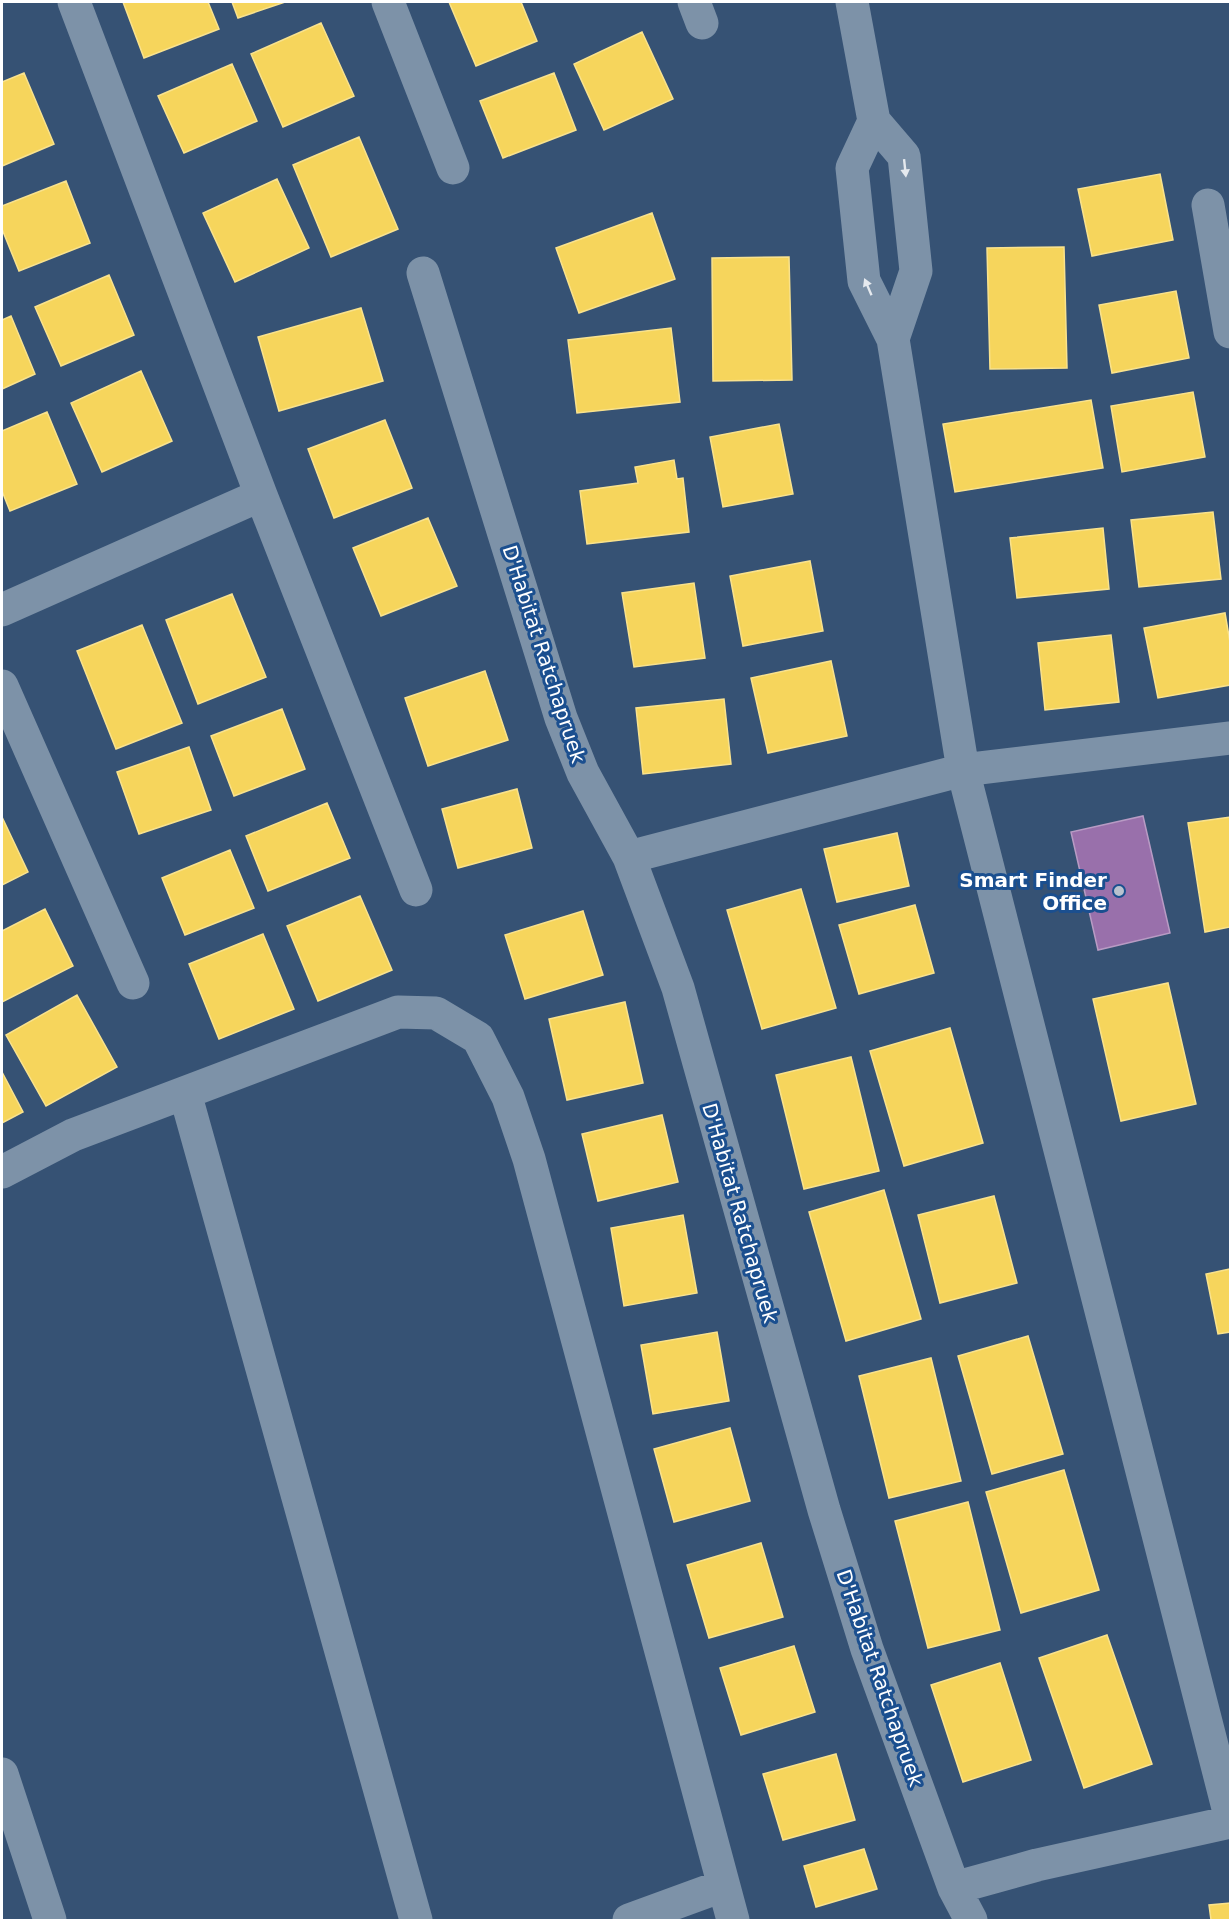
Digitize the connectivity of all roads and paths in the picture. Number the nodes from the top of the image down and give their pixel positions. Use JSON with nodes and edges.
{"nodes":[{"id":1,"x":74,"y":2,"type":"edge"},
{"id":2,"x":388,"y":2,"type":"edge"},
{"id":3,"x":852,"y":2,"type":"edge"},
{"id":4,"x":874,"y":121,"type":"junction"},
{"id":5,"x":453,"y":168,"type":"dead end"},
{"id":6,"x":1208,"y":205,"type":"dead end"},
{"id":7,"x":423,"y":273,"type":"dead end"},
{"id":8,"x":1230,"y":332,"type":"edge"},
{"id":9,"x":893,"y":339,"type":"junction"},
{"id":10,"x":261,"y":495,"type":"junction"},
{"id":11,"x":2,"y":610,"type":"edge"},
{"id":12,"x":2,"y":686,"type":"edge"},
{"id":13,"x":1230,"y":738,"type":"edge"},
{"id":14,"x":963,"y":770,"type":"junction"},
{"id":15,"x":629,"y":857,"type":"junction"},
{"id":16,"x":416,"y":891,"type":"dead end"},
{"id":17,"x":133,"y":983,"type":"dead end"},
{"id":18,"x":184,"y":1093,"type":"junction"},
{"id":19,"x":2,"y":1172,"type":"edge"},
{"id":20,"x":2,"y":1774,"type":"edge"},
{"id":21,"x":1230,"y":1816,"type":"edge"},
{"id":22,"x":1230,"y":1822,"type":"edge"},
{"id":23,"x":722,"y":1886,"type":"junction"},
{"id":24,"x":954,"y":1888,"type":"junction"},
{"id":25,"x":50,"y":1920,"type":"edge"},
{"id":26,"x":416,"y":1920,"type":"edge"},
{"id":27,"x":629,"y":1920,"type":"edge"},
{"id":28,"x":733,"y":1920,"type":"edge"},
{"id":29,"x":971,"y":1920,"type":"edge"}],
"edges":[{"from":1,"to":10,"type":"street"},
{"from":2,"to":5,"type":"street"},
{"from":3,"to":4,"type":"street"},
{"from":9,"to":4,"type":"street","one_way":true},
{"from":4,"to":9,"type":"street","one_way":true},
{"from":6,"to":8,"type":"street"},
{"from":7,"to":15,"type":"street","name":"D'Habitat Ratchapruek"},
{"from":9,"to":14,"type":"street"},
{"from":10,"to":11,"type":"street"},
{"from":10,"to":16,"type":"street"},
{"from":12,"to":17,"type":"street"},
{"from":13,"to":14,"type":"street"},
{"from":14,"to":15,"type":"street"},
{"from":14,"to":21,"type":"street"},
{"from":15,"to":24,"type":"street","name":"D'Habitat Ratchapruek"},
{"from":18,"to":19,"type":"street"},
{"from":18,"to":23,"type":"street"},
{"from":18,"to":26,"type":"street"},
{"from":20,"to":25,"type":"street"},
{"from":22,"to":24,"type":"street"},
{"from":23,"to":27,"type":"street"},
{"from":23,"to":28,"type":"street"},
{"from":24,"to":29,"type":"street","name":"D'Habitat Ratchapruek"}]}
